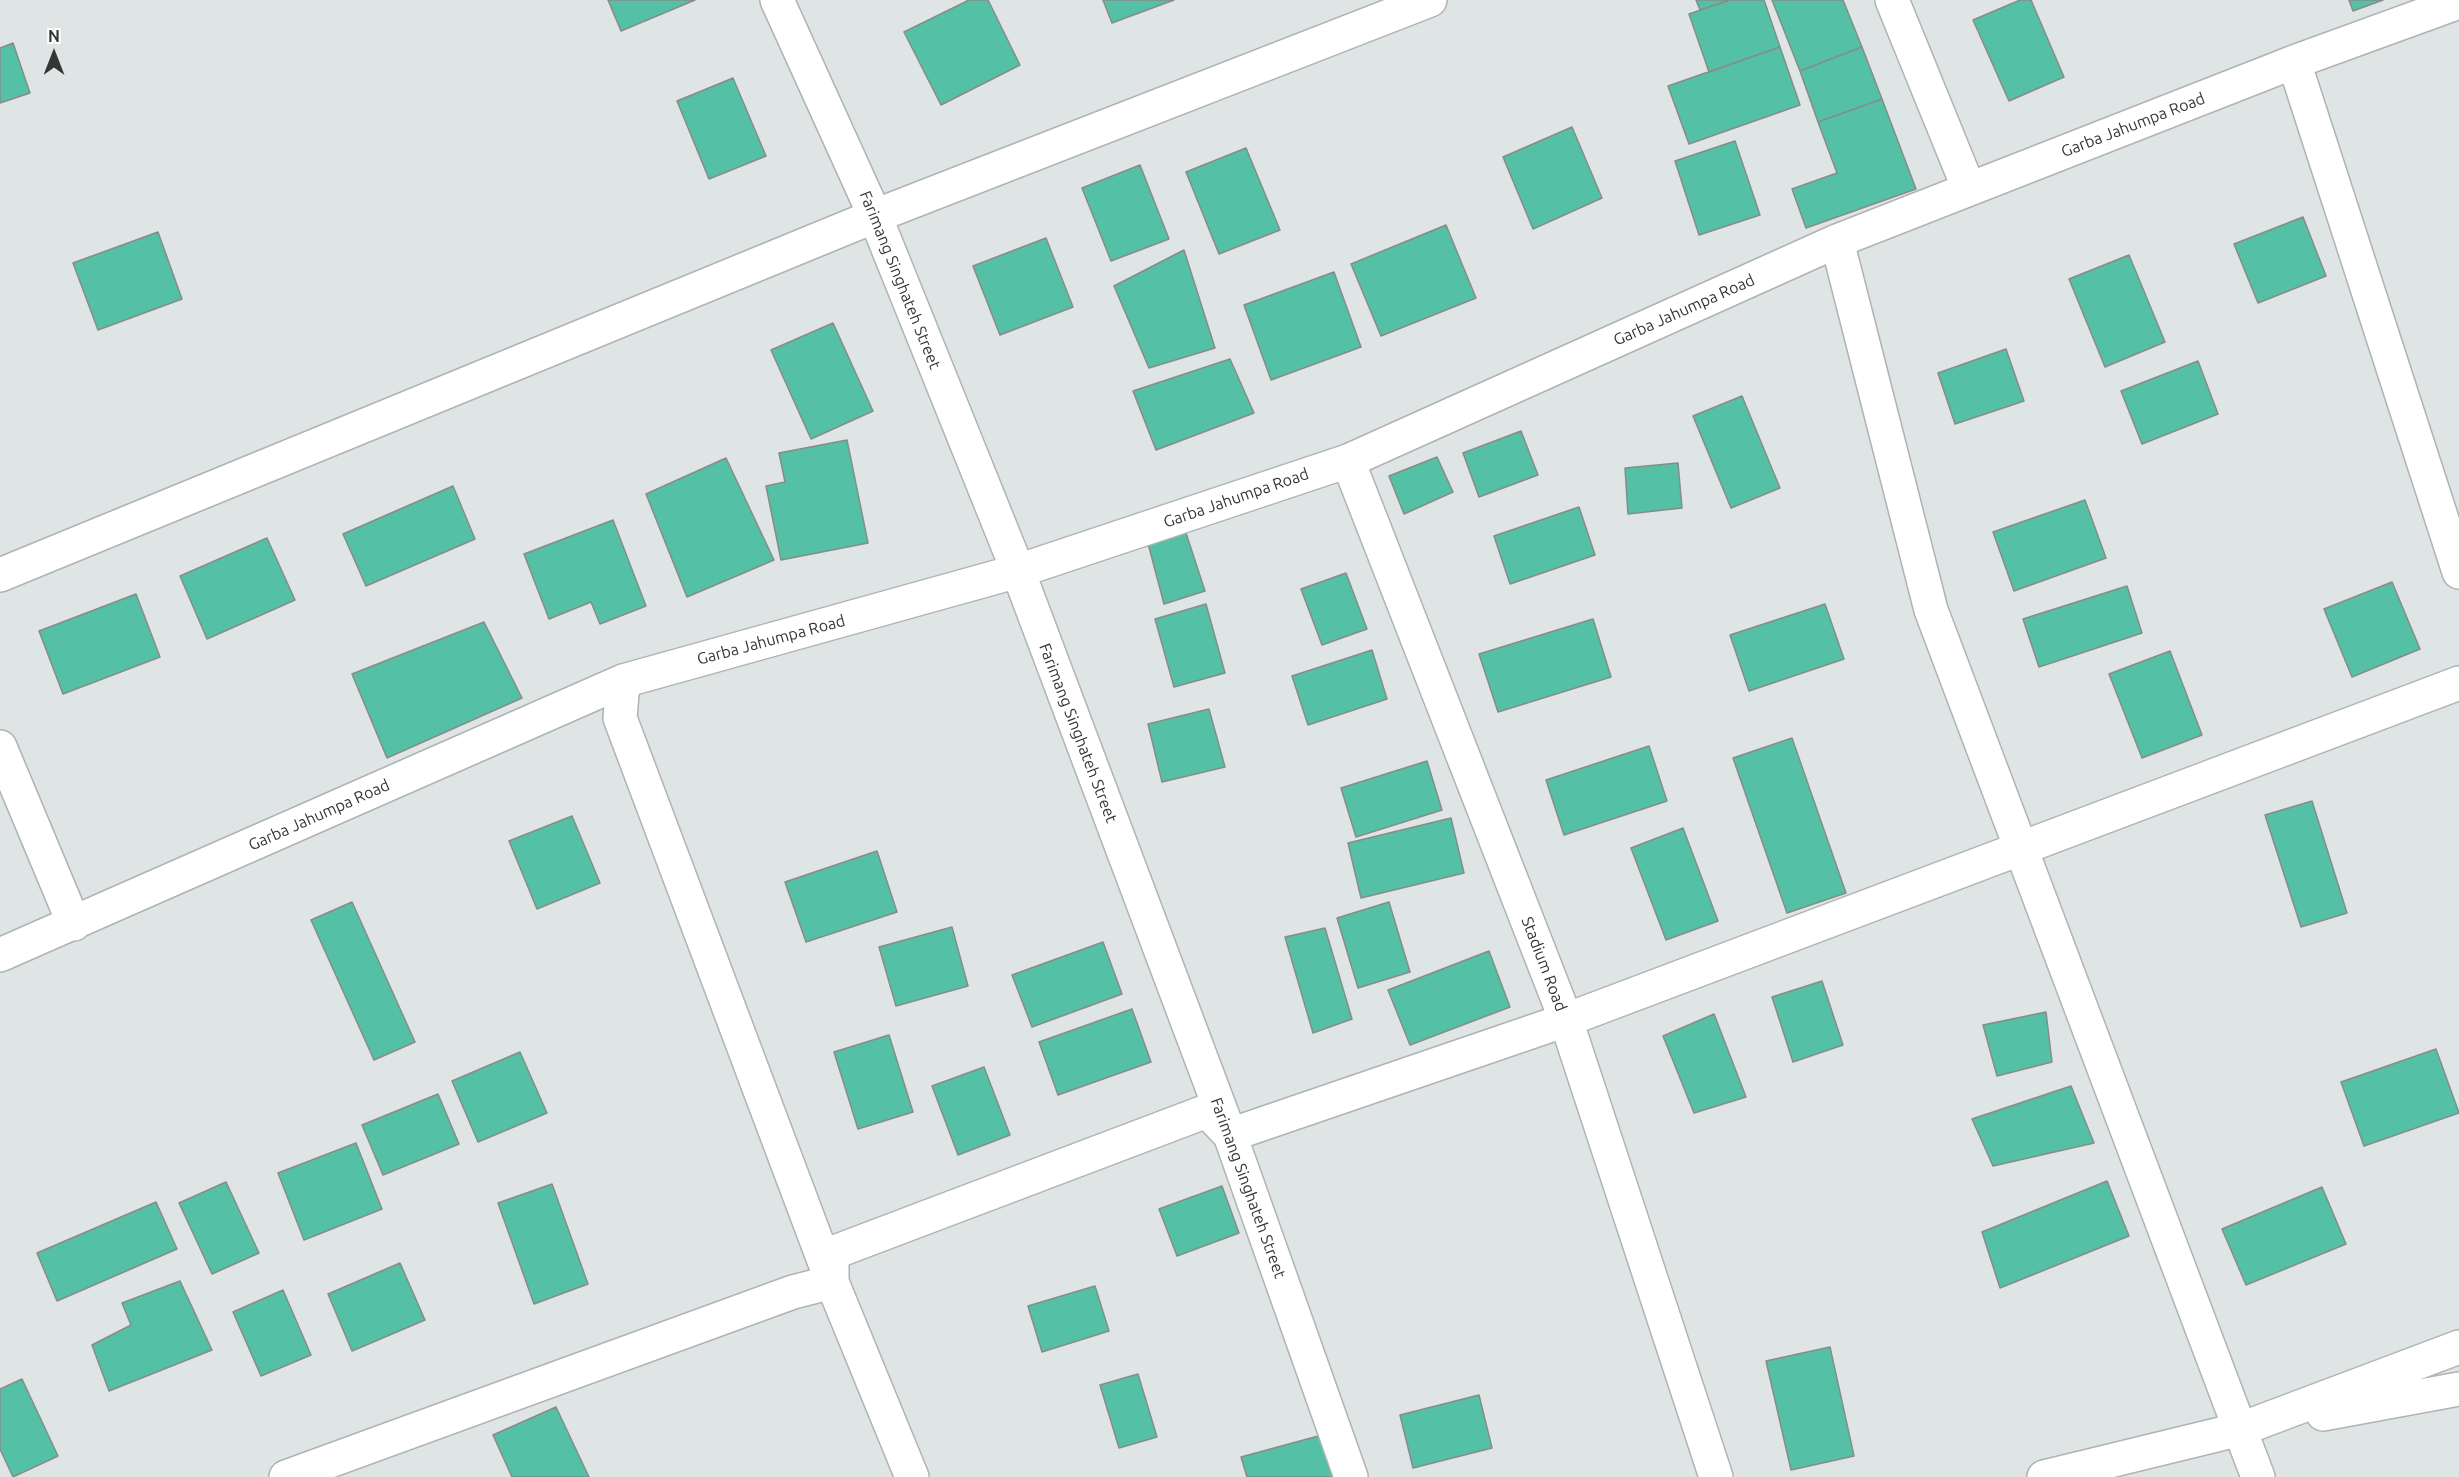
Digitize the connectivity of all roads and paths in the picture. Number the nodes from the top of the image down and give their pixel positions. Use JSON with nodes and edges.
{"nodes":[{"id":1,"x":777,"y":0,"type":"edge"},
{"id":2,"x":1430,"y":0,"type":"edge"},
{"id":3,"x":1892,"y":0,"type":"edge"},
{"id":4,"x":2459,"y":2,"type":"edge"},
{"id":5,"x":2294,"y":62,"type":"junction"},
{"id":6,"x":1969,"y":189,"type":"junction"},
{"id":7,"x":875,"y":216,"type":"junction"},
{"id":8,"x":1838,"y":241,"type":"junction"},
{"id":9,"x":1348,"y":460,"type":"junction"},
{"id":10,"x":1018,"y":571,"type":"junction"},
{"id":11,"x":2459,"y":572,"type":"edge"},
{"id":12,"x":0,"y":575,"type":"edge"},
{"id":13,"x":623,"y":681,"type":"junction"},
{"id":14,"x":2459,"y":682,"type":"edge"},
{"id":15,"x":0,"y":747,"type":"edge"},
{"id":16,"x":2020,"y":849,"type":"junction"},
{"id":17,"x":74,"y":924,"type":"junction"},
{"id":18,"x":0,"y":955,"type":"edge"},
{"id":19,"x":1566,"y":1020,"type":"junction"},
{"id":20,"x":1230,"y":1135,"type":"junction"},
{"id":21,"x":832,"y":1282,"type":"junction"},
{"id":22,"x":2459,"y":1347,"type":"edge"},
{"id":23,"x":2459,"y":1389,"type":"edge"},
{"id":24,"x":2241,"y":1429,"type":"junction"},
{"id":25,"x":286,"y":1477,"type":"edge"},
{"id":26,"x":912,"y":1477,"type":"edge"},
{"id":27,"x":1351,"y":1477,"type":"edge"},
{"id":28,"x":1716,"y":1477,"type":"edge"},
{"id":29,"x":2044,"y":1477,"type":"edge"},
{"id":30,"x":2258,"y":1477,"type":"edge"}],
"edges":[{"from":1,"to":7,"type":"street","name":"Farimang Singhateh Street"},
{"from":2,"to":7,"type":"street"},
{"from":3,"to":6,"type":"street"},
{"from":4,"to":5,"type":"street","name":"Garba Jahumpa Road"},
{"from":5,"to":6,"type":"street","name":"Garba Jahumpa Road"},
{"from":5,"to":11,"type":"street"},
{"from":6,"to":8,"type":"street","name":"Garba Jahumpa Road"},
{"from":7,"to":10,"type":"street","name":"Farimang Singhateh Street"},
{"from":7,"to":12,"type":"street"},
{"from":8,"to":9,"type":"street","name":"Garba Jahumpa Road"},
{"from":8,"to":16,"type":"street"},
{"from":9,"to":10,"type":"street","name":"Garba Jahumpa Road"},
{"from":9,"to":19,"type":"street","name":"Stadium Road"},
{"from":10,"to":13,"type":"street","name":"Garba Jahumpa Road"},
{"from":10,"to":20,"type":"street","name":"Farimang Singhateh Street"},
{"from":13,"to":17,"type":"street","name":"Garba Jahumpa Road"},
{"from":13,"to":21,"type":"street"},
{"from":14,"to":16,"type":"street"},
{"from":15,"to":17,"type":"street"},
{"from":16,"to":19,"type":"street"},
{"from":16,"to":24,"type":"street"},
{"from":17,"to":18,"type":"street","name":"Garba Jahumpa Road"},
{"from":19,"to":20,"type":"street"},
{"from":19,"to":28,"type":"street","name":"Stadium Road"},
{"from":20,"to":21,"type":"street"},
{"from":20,"to":27,"type":"street","name":"Farimang Singhateh Street"},
{"from":21,"to":25,"type":"street"},
{"from":21,"to":26,"type":"street"},
{"from":22,"to":24,"type":"street"},
{"from":23,"to":24,"type":"street"},
{"from":24,"to":29,"type":"street"},
{"from":24,"to":30,"type":"street"}]}
